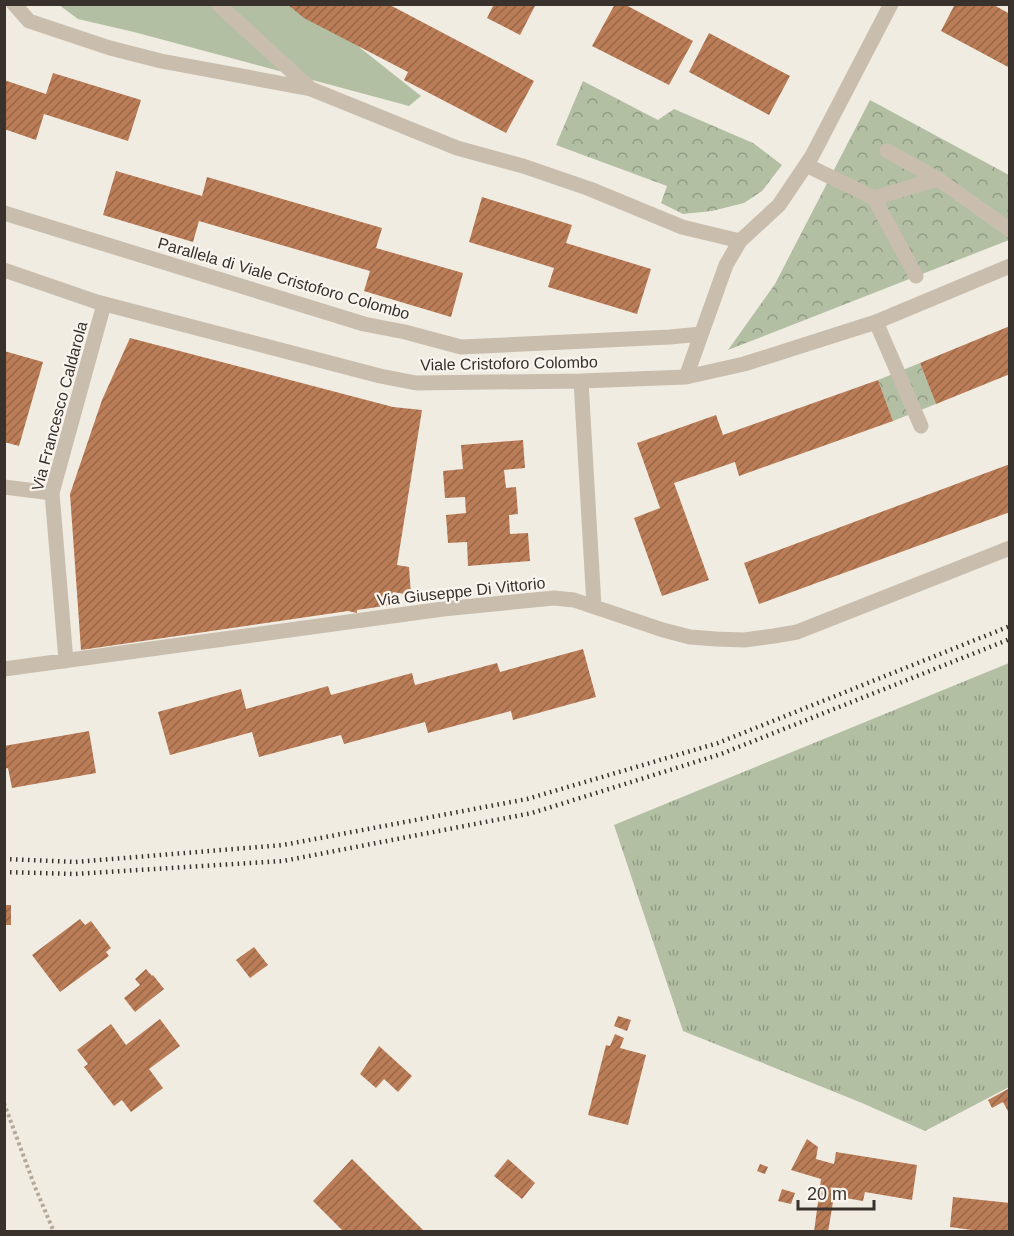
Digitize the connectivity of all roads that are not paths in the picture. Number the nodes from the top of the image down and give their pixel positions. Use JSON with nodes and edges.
{"nodes":[{"id":1,"x":14,"y":4,"type":"edge"},
{"id":2,"x":218,"y":4,"type":"edge"},
{"id":3,"x":891,"y":4,"type":"edge"},
{"id":4,"x":311,"y":89,"type":"junction"},
{"id":5,"x":887,"y":151,"type":"dead end"},
{"id":6,"x":806,"y":165,"type":"junction"},
{"id":7,"x":938,"y":179,"type":"junction"},
{"id":8,"x":874,"y":198,"type":"junction"},
{"id":9,"x":4,"y":213,"type":"edge"},
{"id":10,"x":1010,"y":230,"type":"edge"},
{"id":11,"x":740,"y":241,"type":"junction"},
{"id":12,"x":1010,"y":266,"type":"edge"},
{"id":13,"x":4,"y":270,"type":"edge"},
{"id":14,"x":916,"y":276,"type":"dead end"},
{"id":15,"x":104,"y":304,"type":"junction"},
{"id":16,"x":876,"y":322,"type":"junction"},
{"id":17,"x":701,"y":334,"type":"junction"},
{"id":18,"x":686,"y":377,"type":"junction"},
{"id":19,"x":581,"y":381,"type":"junction"},
{"id":20,"x":921,"y":426,"type":"dead end"},
{"id":21,"x":4,"y":487,"type":"edge"},
{"id":22,"x":52,"y":493,"type":"junction"},
{"id":23,"x":1010,"y":548,"type":"edge"},
{"id":24,"x":594,"y":606,"type":"junction"},
{"id":25,"x":66,"y":661,"type":"junction"},
{"id":26,"x":4,"y":669,"type":"edge"}],
"edges":[{"from":1,"to":4,"type":"street"},
{"from":2,"to":4,"type":"street"},
{"from":3,"to":6,"type":"street"},
{"from":4,"to":11,"type":"street"},
{"from":5,"to":7,"type":"street"},
{"from":6,"to":8,"type":"street"},
{"from":6,"to":11,"type":"street"},
{"from":7,"to":8,"type":"street"},
{"from":7,"to":10,"type":"street"},
{"from":8,"to":14,"type":"street"},
{"from":9,"to":17,"type":"street","name":"Parallela di Viale Cristoforo Colombo"},
{"from":11,"to":17,"type":"street"},
{"from":12,"to":16,"type":"street","name":"Viale Cristoforo Colombo"},
{"from":13,"to":15,"type":"street","name":"Viale Cristoforo Colombo"},
{"from":15,"to":19,"type":"street","name":"Viale Cristoforo Colombo"},
{"from":15,"to":22,"type":"street","name":"Via Francesco Caldarola"},
{"from":16,"to":18,"type":"street","name":"Viale Cristoforo Colombo"},
{"from":16,"to":20,"type":"street"},
{"from":17,"to":18,"type":"street"},
{"from":18,"to":19,"type":"street","name":"Viale Cristoforo Colombo"},
{"from":19,"to":24,"type":"street"},
{"from":21,"to":22,"type":"street"},
{"from":22,"to":25,"type":"street","name":"Via Francesco Caldarola"},
{"from":23,"to":24,"type":"street","name":"Via Giuseppe Di Vittorio"},
{"from":24,"to":25,"type":"street","name":"Via Giuseppe Di Vittorio"},
{"from":25,"to":26,"type":"street","name":"Via Giuseppe Di Vittorio"}]}
